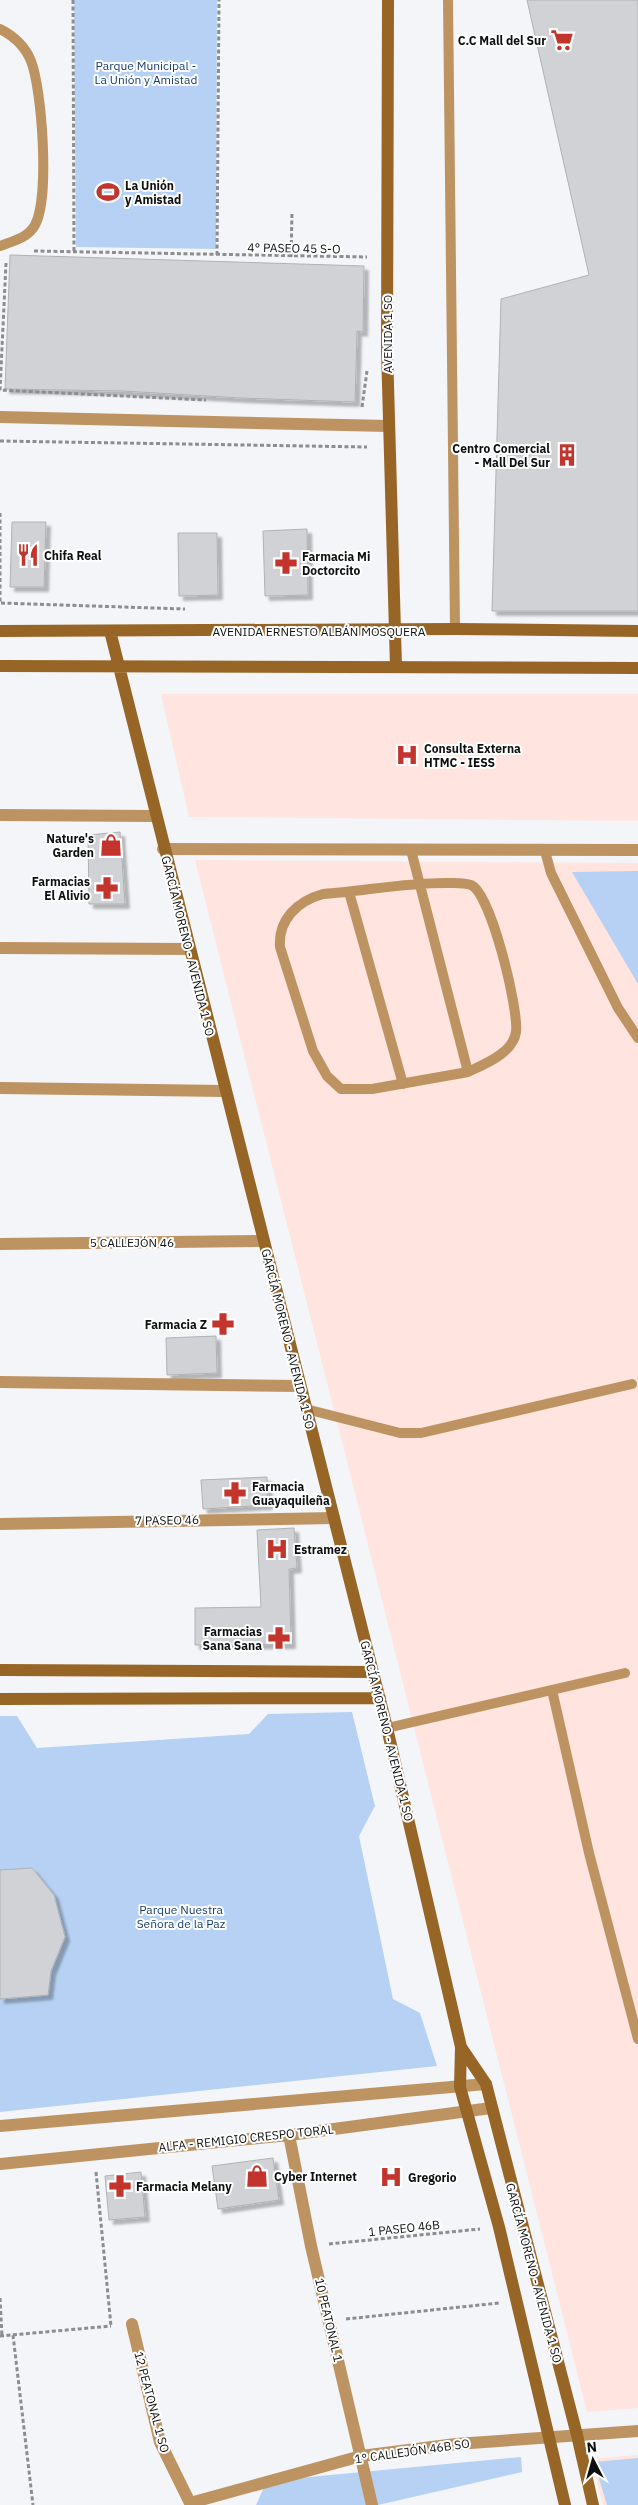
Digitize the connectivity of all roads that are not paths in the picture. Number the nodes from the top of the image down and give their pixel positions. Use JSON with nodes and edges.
{"nodes":[{"id":1,"x":388,"y":0,"type":"edge"},
{"id":2,"x":448,"y":0,"type":"edge"},
{"id":3,"x":0,"y":29,"type":"edge"},
{"id":4,"x":0,"y":246,"type":"edge"},
{"id":5,"x":0,"y":417,"type":"edge"},
{"id":6,"x":388,"y":426,"type":"junction"},
{"id":7,"x":455,"y":629,"type":"junction"},
{"id":8,"x":0,"y":631,"type":"edge"},
{"id":9,"x":110,"y":631,"type":"junction"},
{"id":10,"x":395,"y":631,"type":"junction"},
{"id":11,"x":638,"y":631,"type":"edge"},
{"id":12,"x":0,"y":666,"type":"edge"},
{"id":13,"x":117,"y":667,"type":"junction"},
{"id":14,"x":396,"y":667,"type":"junction"},
{"id":15,"x":638,"y":668,"type":"edge"},
{"id":16,"x":0,"y":815,"type":"edge"},
{"id":17,"x":154,"y":816,"type":"junction"},
{"id":18,"x":163,"y":849,"type":"junction"},
{"id":19,"x":411,"y":850,"type":"junction"},
{"id":20,"x":638,"y":850,"type":"edge"},
{"id":21,"x":545,"y":851,"type":"junction"},
{"id":22,"x":418,"y":883,"type":"junction"},
{"id":23,"x":349,"y":892,"type":"junction"},
{"id":24,"x":0,"y":948,"type":"edge"},
{"id":25,"x":189,"y":949,"type":"junction"},
{"id":26,"x":638,"y":1038,"type":"edge"},
{"id":27,"x":468,"y":1072,"type":"junction"},
{"id":28,"x":402,"y":1084,"type":"junction"},
{"id":29,"x":0,"y":1088,"type":"edge"},
{"id":30,"x":225,"y":1091,"type":"junction"},
{"id":31,"x":263,"y":1241,"type":"junction"},
{"id":32,"x":0,"y":1244,"type":"edge"},
{"id":33,"x":0,"y":1382,"type":"edge"},
{"id":34,"x":632,"y":1384,"type":"dead end"},
{"id":35,"x":300,"y":1386,"type":"junction"},
{"id":36,"x":306,"y":1409,"type":"junction"},
{"id":37,"x":334,"y":1518,"type":"junction"},
{"id":38,"x":0,"y":1524,"type":"edge"},
{"id":39,"x":0,"y":1670,"type":"edge"},
{"id":40,"x":373,"y":1672,"type":"junction"},
{"id":41,"x":625,"y":1673,"type":"dead end"},
{"id":42,"x":552,"y":1690,"type":"junction"},
{"id":43,"x":380,"y":1698,"type":"junction"},
{"id":44,"x":0,"y":1699,"type":"edge"},
{"id":45,"x":387,"y":1728,"type":"junction"},
{"id":46,"x":638,"y":2040,"type":"edge"},
{"id":47,"x":461,"y":2047,"type":"junction"},
{"id":48,"x":486,"y":2084,"type":"junction"},
{"id":49,"x":460,"y":2087,"type":"junction"},
{"id":50,"x":491,"y":2108,"type":"junction"},
{"id":51,"x":468,"y":2111,"type":"junction"},
{"id":52,"x":0,"y":2126,"type":"edge"},
{"id":53,"x":289,"y":2135,"type":"junction"},
{"id":54,"x":0,"y":2164,"type":"edge"},
{"id":55,"x":132,"y":2324,"type":"road end"},
{"id":56,"x":638,"y":2431,"type":"edge"},
{"id":57,"x":577,"y":2435,"type":"junction"},
{"id":58,"x":549,"y":2437,"type":"junction"},
{"id":59,"x":361,"y":2456,"type":"junction"},
{"id":60,"x":191,"y":2504,"type":"edge"},
{"id":61,"x":372,"y":2505,"type":"edge"},
{"id":62,"x":565,"y":2505,"type":"edge"},
{"id":63,"x":593,"y":2505,"type":"edge"}],
"edges":[{"from":1,"to":6,"type":"street","name":"AVENIDA 1 SO"},
{"from":2,"to":7,"type":"lane"},
{"from":3,"to":4,"type":"lane"},
{"from":5,"to":6,"type":"street"},
{"from":6,"to":10,"type":"street","name":"AVENIDA 1 SO"},
{"from":7,"to":10,"type":"street","name":"AVENIDA ERNESTO ALBÁN MOSQUERA"},
{"from":7,"to":11,"type":"street","name":"AVENIDA ERNESTO ALBÁN MOSQUERA"},
{"from":8,"to":9,"type":"street","name":"AVENIDA ERNESTO ALBÁN MOSQUERA"},
{"from":9,"to":10,"type":"street","name":"AVENIDA ERNESTO ALBÁN MOSQUERA"},
{"from":9,"to":13,"type":"street","name":"GARCÍA MORENO - AVENIDA 1 SO"},
{"from":10,"to":14,"type":"street","name":"AVENIDA 1 SO"},
{"from":12,"to":13,"type":"street"},
{"from":13,"to":14,"type":"street"},
{"from":13,"to":17,"type":"street","name":"GARCÍA MORENO - AVENIDA 1 SO"},
{"from":14,"to":15,"type":"street"},
{"from":16,"to":17,"type":"street"},
{"from":17,"to":18,"type":"street","name":"GARCÍA MORENO - AVENIDA 1 SO"},
{"from":18,"to":19,"type":"street"},
{"from":18,"to":25,"type":"street","name":"GARCÍA MORENO - AVENIDA 1 SO"},
{"from":19,"to":21,"type":"street"},
{"from":19,"to":22,"type":"lane"},
{"from":20,"to":21,"type":"street"},
{"from":21,"to":26,"type":"lane"},
{"from":22,"to":23,"type":"lane"},
{"from":22,"to":27,"type":"lane"},
{"from":22,"to":27,"type":"lane"},
{"from":23,"to":28,"type":"lane"},
{"from":23,"to":28,"type":"lane"},
{"from":24,"to":25,"type":"street"},
{"from":25,"to":30,"type":"street","name":"GARCÍA MORENO - AVENIDA 1 SO"},
{"from":27,"to":28,"type":"lane"},
{"from":29,"to":30,"type":"street"},
{"from":30,"to":31,"type":"street","name":"GARCÍA MORENO - AVENIDA 1 SO"},
{"from":31,"to":32,"type":"street","name":"5 CALLEJÓN 46"},
{"from":31,"to":35,"type":"street","name":"GARCÍA MORENO - AVENIDA 1 SO"},
{"from":33,"to":35,"type":"street"},
{"from":34,"to":36,"type":"lane"},
{"from":35,"to":36,"type":"street","name":"GARCÍA MORENO - AVENIDA 1 SO"},
{"from":36,"to":37,"type":"street","name":"GARCÍA MORENO - AVENIDA 1 SO"},
{"from":37,"to":38,"type":"street","name":"7 PASEO 46"},
{"from":37,"to":40,"type":"street","name":"GARCÍA MORENO - AVENIDA 1 SO"},
{"from":39,"to":40,"type":"street"},
{"from":40,"to":43,"type":"street","name":"GARCÍA MORENO - AVENIDA 1 SO"},
{"from":41,"to":42,"type":"lane"},
{"from":42,"to":45,"type":"lane"},
{"from":42,"to":46,"type":"lane"},
{"from":43,"to":44,"type":"street"},
{"from":43,"to":45,"type":"street","name":"GARCÍA MORENO - AVENIDA 1 SO"},
{"from":45,"to":47,"type":"street","name":"GARCÍA MORENO - AVENIDA 1 SO"},
{"from":47,"to":48,"type":"street","name":"GARCÍA MORENO - AVENIDA 1 SO"},
{"from":47,"to":49,"type":"street","name":"GARCÍA MORENO - AVENIDA 1 SO"},
{"from":48,"to":49,"type":"street"},
{"from":48,"to":50,"type":"street","name":"GARCÍA MORENO - AVENIDA 1 SO"},
{"from":49,"to":51,"type":"street","name":"GARCÍA MORENO - AVENIDA 1 SO"},
{"from":49,"to":52,"type":"street"},
{"from":50,"to":51,"type":"street","name":"ALFA - REMIGIO CRESPO TORAL"},
{"from":50,"to":57,"type":"street","name":"GARCÍA MORENO - AVENIDA 1 SO"},
{"from":51,"to":53,"type":"street","name":"ALFA - REMIGIO CRESPO TORAL"},
{"from":51,"to":58,"type":"street","name":"GARCÍA MORENO - AVENIDA 1 SO"},
{"from":53,"to":54,"type":"street","name":"ALFA - REMIGIO CRESPO TORAL"},
{"from":53,"to":59,"type":"street","name":"10 PEATONAL 1"},
{"from":55,"to":60,"type":"street","name":"12 PEATONAL 1 SO"},
{"from":56,"to":57,"type":"street","name":"1° CALLEJÓN 46B SO"},
{"from":57,"to":58,"type":"street","name":"1° CALLEJÓN 46B SO"},
{"from":57,"to":63,"type":"street","name":"GARCÍA MORENO - AVENIDA 1 SO"},
{"from":58,"to":59,"type":"street","name":"1° CALLEJÓN 46B SO"},
{"from":58,"to":62,"type":"street","name":"GARCÍA MORENO - AVENIDA 1 SO"},
{"from":59,"to":60,"type":"street","name":"1° CALLEJÓN 46B SO"},
{"from":59,"to":61,"type":"street","name":"10 PEATONAL 1"}]}
